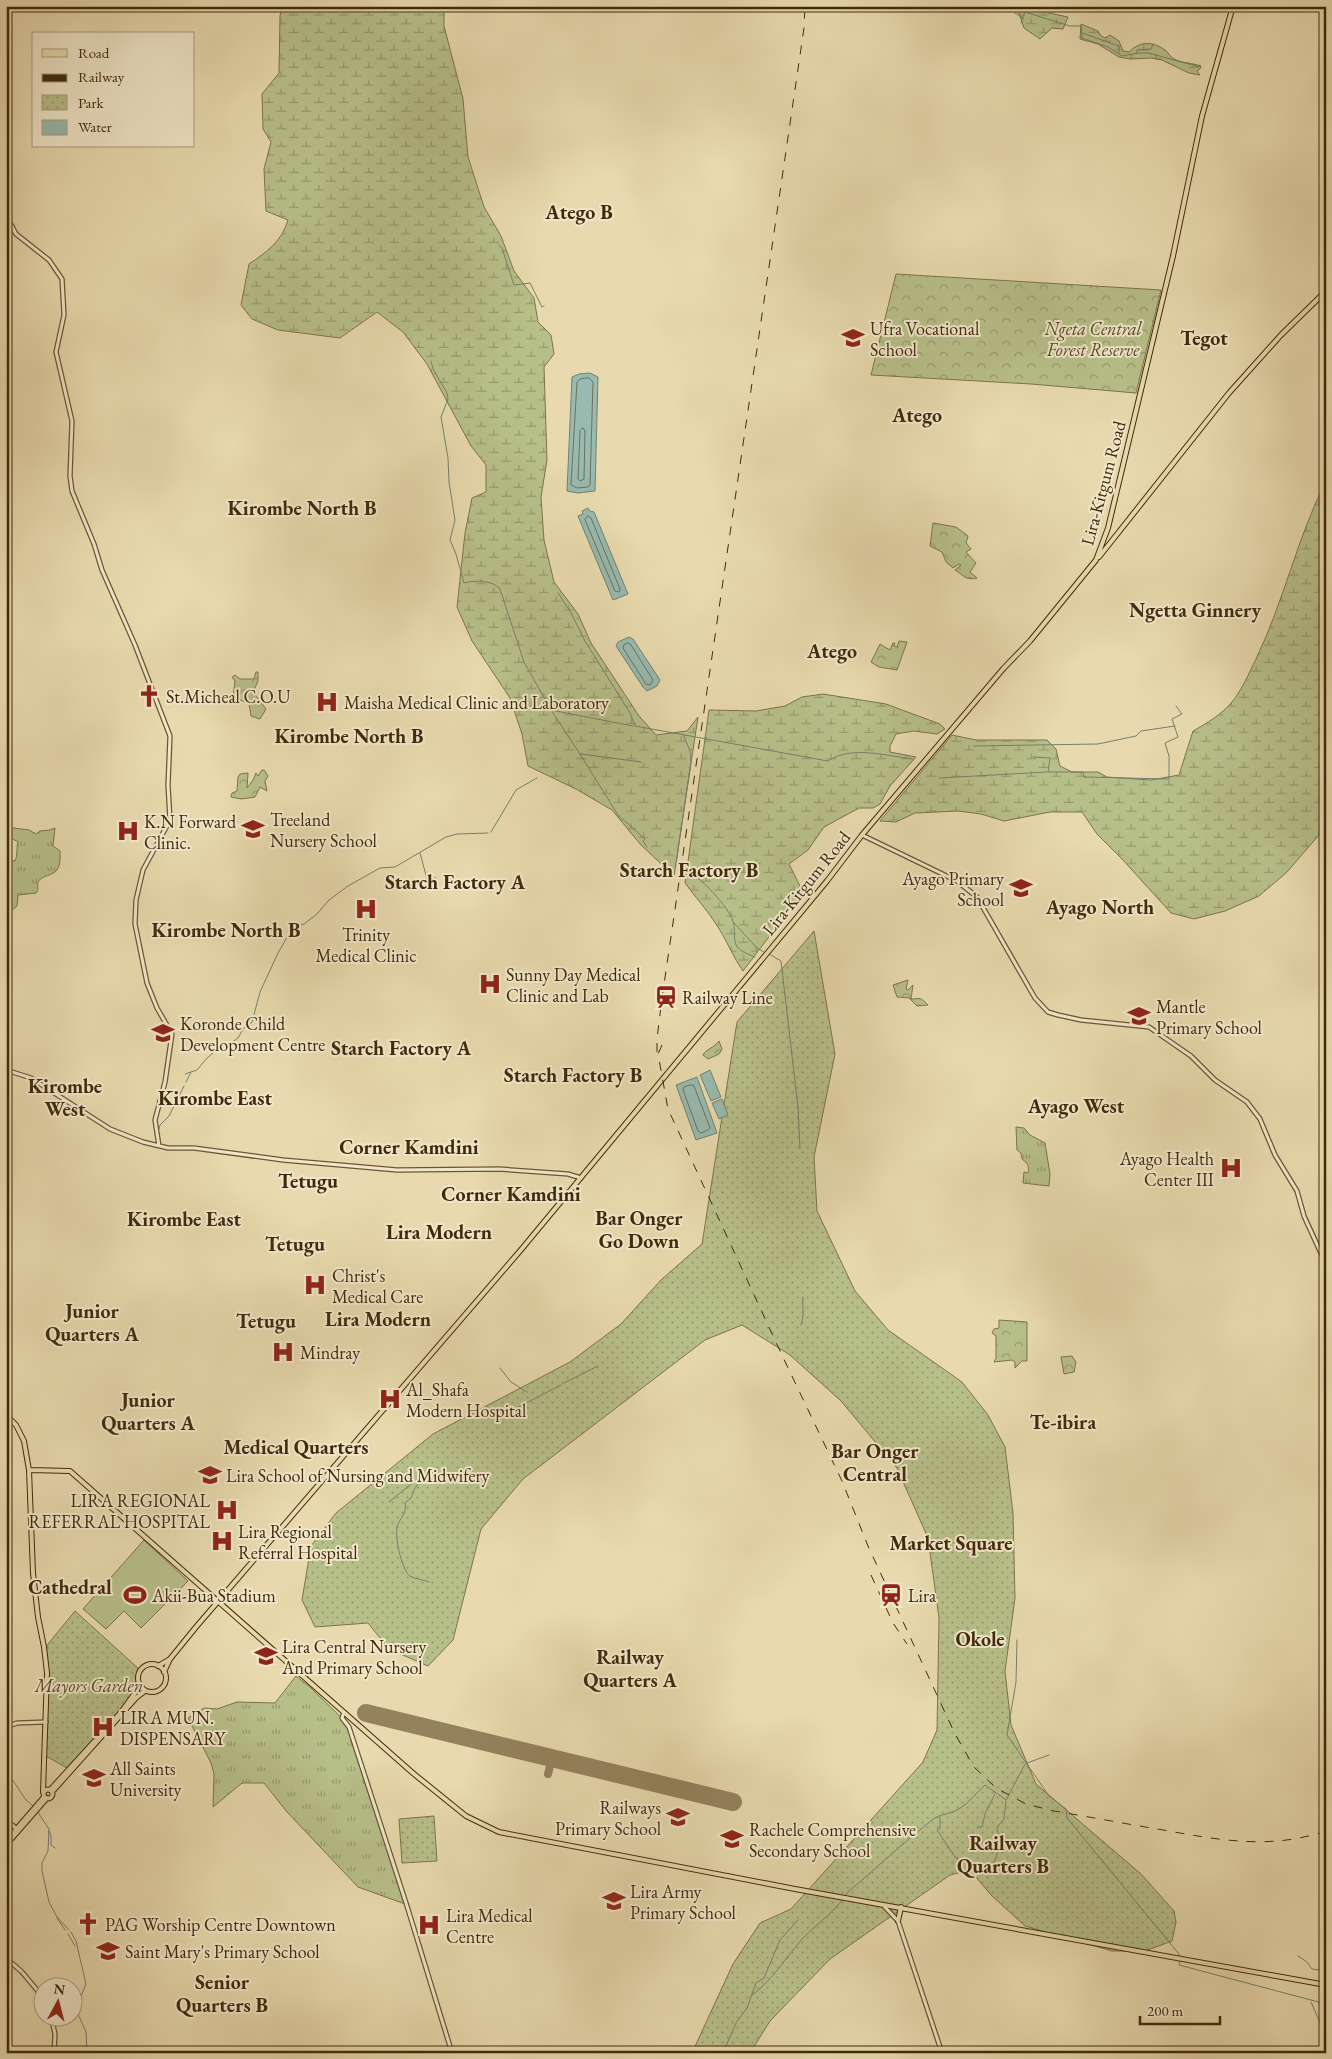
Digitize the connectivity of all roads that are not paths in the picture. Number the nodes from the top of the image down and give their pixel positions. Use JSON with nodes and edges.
{"nodes":[{"id":1,"x":1232,"y":6,"type":"edge"},
{"id":2,"x":6,"y":215,"type":"edge"},
{"id":3,"x":1326,"y":291,"type":"edge"},
{"id":4,"x":1096,"y":560,"type":"junction"},
{"id":5,"x":862,"y":835,"type":"junction"},
{"id":6,"x":6,"y":1070,"type":"edge"},
{"id":7,"x":159,"y":1146,"type":"junction"},
{"id":8,"x":580,"y":1178,"type":"junction"},
{"id":9,"x":1326,"y":1264,"type":"edge"},
{"id":10,"x":6,"y":1415,"type":"edge"},
{"id":11,"x":29,"y":1470,"type":"junction"},
{"id":12,"x":219,"y":1602,"type":"junction"},
{"id":13,"x":170,"y":1660,"type":"junction"},
{"id":14,"x":158,"y":1666,"type":"junction"},
{"id":15,"x":164,"y":1672,"type":"junction"},
{"id":16,"x":140,"y":1686,"type":"junction"},
{"id":17,"x":146,"y":1691,"type":"junction"},
{"id":18,"x":135,"y":1697,"type":"junction"},
{"id":19,"x":344,"y":1712,"type":"junction"},
{"id":20,"x":46,"y":1722,"type":"junction"},
{"id":21,"x":6,"y":1727,"type":"edge"},
{"id":22,"x":44,"y":1782,"type":"junction"},
{"id":23,"x":50,"y":1790,"type":"junction"},
{"id":24,"x":45,"y":1796,"type":"junction"},
{"id":25,"x":6,"y":1820,"type":"edge"},
{"id":26,"x":18,"y":1830,"type":"junction"},
{"id":27,"x":6,"y":1841,"type":"edge"},
{"id":28,"x":6,"y":1845,"type":"edge"},
{"id":29,"x":883,"y":1904,"type":"junction"},
{"id":30,"x":901,"y":1907,"type":"junction"},
{"id":31,"x":898,"y":1921,"type":"junction"},
{"id":32,"x":6,"y":1958,"type":"edge"},
{"id":33,"x":32,"y":1984,"type":"edge"},
{"id":34,"x":1326,"y":1985,"type":"edge"},
{"id":35,"x":54,"y":2026,"type":"edge"},
{"id":36,"x":54,"y":2053,"type":"edge"},
{"id":37,"x":452,"y":2053,"type":"edge"},
{"id":38,"x":942,"y":2053,"type":"edge"}],
"edges":[{"from":1,"to":4,"type":"main road","name":"Lira-Kitgum Road"},
{"from":2,"to":7,"type":"street"},
{"from":3,"to":4,"type":"main road"},
{"from":4,"to":5,"type":"main road","name":"Lira-Kitgum Road"},
{"from":5,"to":8,"type":"main road","name":"Lira-Kitgum Road"},
{"from":5,"to":9,"type":"street"},
{"from":6,"to":7,"type":"street"},
{"from":7,"to":8,"type":"street"},
{"from":8,"to":12,"type":"main road","name":"Lira-Kitgum Road"},
{"from":10,"to":11,"type":"main road"},
{"from":11,"to":12,"type":"main road"},
{"from":11,"to":20,"type":"main road"},
{"from":12,"to":13,"type":"main road","name":"Lira-Kitgum Road"},
{"from":12,"to":19,"type":"main road"},
{"from":13,"to":14,"type":"main road","name":"Lira-Kitgum Road"},
{"from":13,"to":15,"type":"main road","name":"Lira-Kitgum Road"},
{"from":14,"to":15,"type":"main road"},
{"from":14,"to":16,"type":"main road"},
{"from":15,"to":17,"type":"main road"},
{"from":16,"to":17,"type":"main road"},
{"from":16,"to":18,"type":"main road"},
{"from":17,"to":18,"type":"main road"},
{"from":18,"to":23,"type":"main road"},
{"from":19,"to":29,"type":"main road"},
{"from":19,"to":37,"type":"street"},
{"from":20,"to":21,"type":"street"},
{"from":20,"to":22,"type":"main road"},
{"from":22,"to":23,"type":"main road"},
{"from":22,"to":24,"type":"main road"},
{"from":23,"to":24,"type":"main road"},
{"from":23,"to":24,"type":"main road"},
{"from":24,"to":26,"type":"main road"},
{"from":25,"to":26,"type":"street"},
{"from":26,"to":27,"type":"main road"},
{"from":26,"to":28,"type":"main road"},
{"from":29,"to":30,"type":"main road"},
{"from":29,"to":31,"type":"street"},
{"from":30,"to":31,"type":"main road"},
{"from":30,"to":34,"type":"main road"},
{"from":31,"to":38,"type":"street"},
{"from":32,"to":33,"type":"street"},
{"from":35,"to":36,"type":"street"}]}
